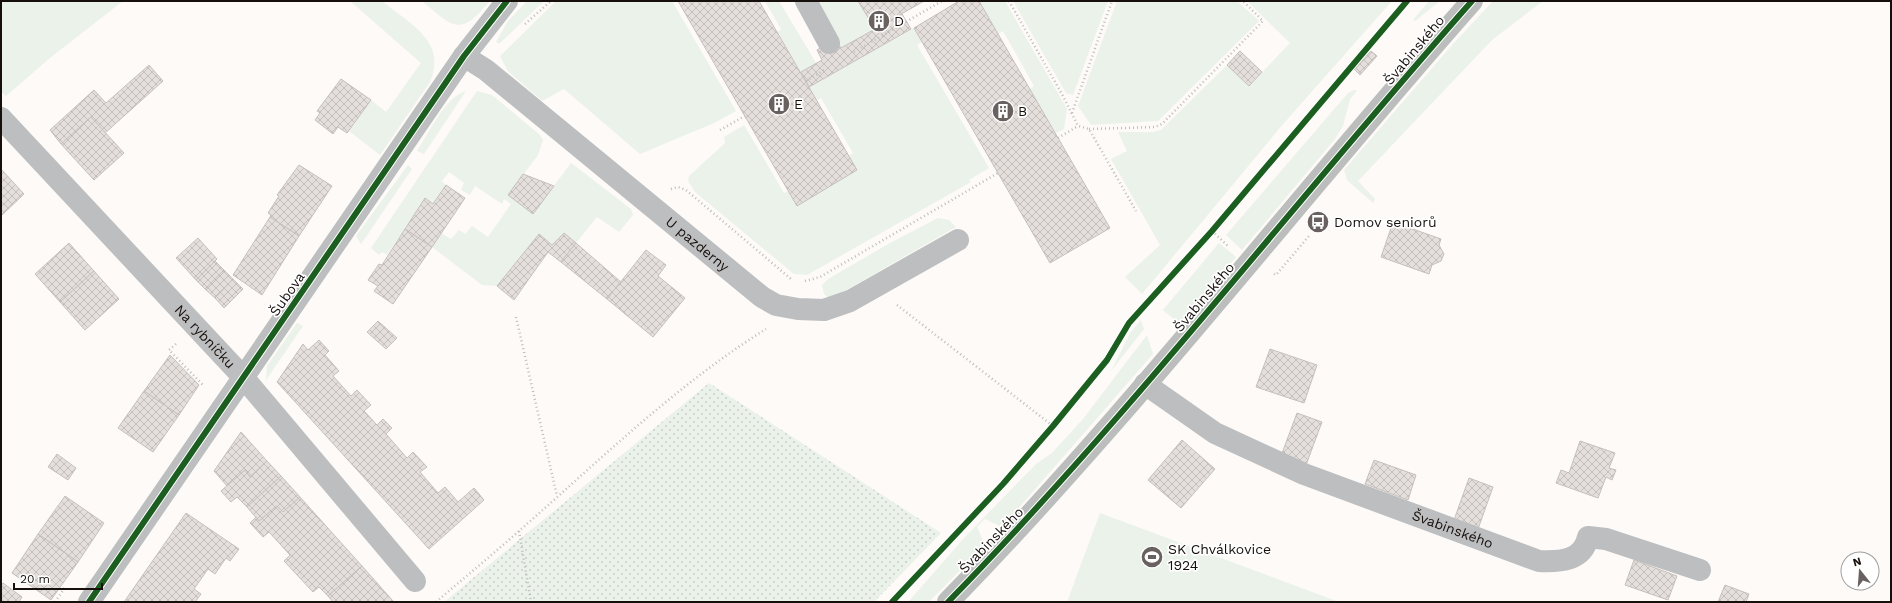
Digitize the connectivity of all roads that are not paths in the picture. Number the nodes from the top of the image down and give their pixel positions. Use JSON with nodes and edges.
{"nodes":[{"id":1,"x":507,"y":1,"type":"edge"},
{"id":2,"x":806,"y":1,"type":"edge"},
{"id":3,"x":1472,"y":1,"type":"edge"},
{"id":4,"x":829,"y":43,"type":"dead end"},
{"id":5,"x":464,"y":56,"type":"junction"},
{"id":6,"x":1,"y":118,"type":"edge"},
{"id":7,"x":958,"y":240,"type":"dead end"},
{"id":8,"x":243,"y":377,"type":"junction"},
{"id":9,"x":1145,"y":384,"type":"junction"},
{"id":10,"x":1700,"y":570,"type":"dead end"},
{"id":11,"x":415,"y":581,"type":"dead end"},
{"id":12,"x":88,"y":602,"type":"edge"},
{"id":13,"x":948,"y":602,"type":"edge"}],
"edges":[{"from":1,"to":5,"type":"street","name":"Šubova"},
{"from":2,"to":4,"type":"street"},
{"from":3,"to":9,"type":"street","name":"Švabinského"},
{"from":5,"to":7,"type":"street","name":"U pazderny"},
{"from":5,"to":8,"type":"street","name":"Šubova"},
{"from":6,"to":8,"type":"street","name":"Na rybníčku"},
{"from":8,"to":11,"type":"street","name":"Na rybníčku"},
{"from":8,"to":12,"type":"street","name":"Šubova"},
{"from":9,"to":10,"type":"street","name":"Švabinského"},
{"from":9,"to":13,"type":"street","name":"Švabinského"}]}
